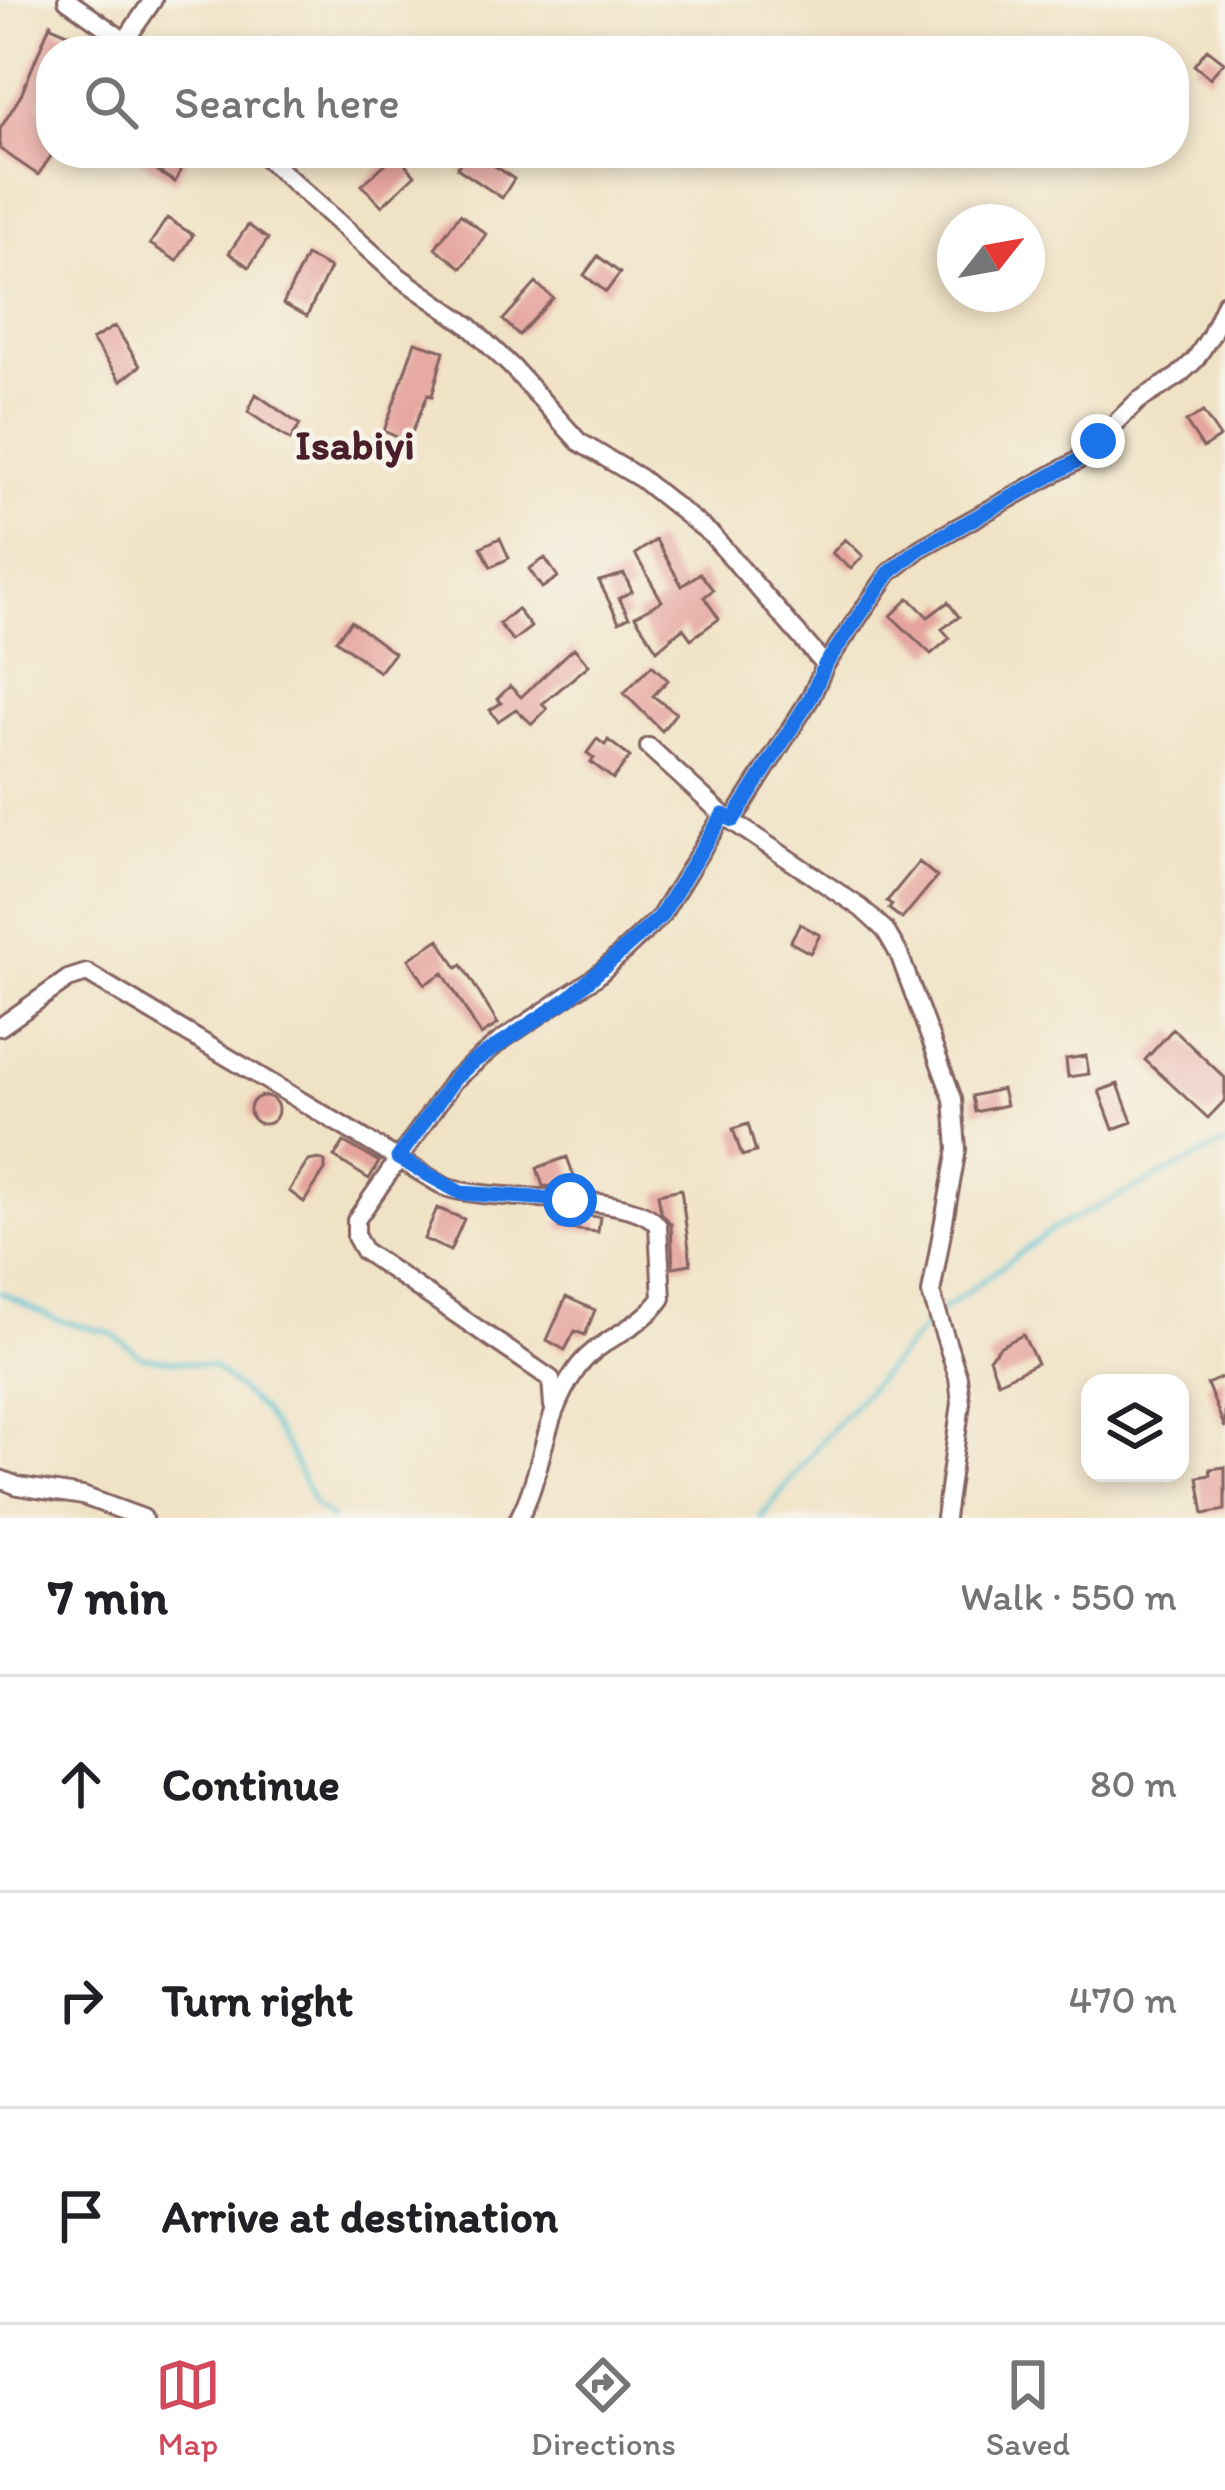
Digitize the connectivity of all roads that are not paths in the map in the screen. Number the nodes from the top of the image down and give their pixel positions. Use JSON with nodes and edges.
{"nodes":[{"id":1,"x":67,"y":0,"type":"edge"},
{"id":2,"x":153,"y":0,"type":"edge"},
{"id":3,"x":118,"y":36,"type":"edge"},
{"id":4,"x":137,"y":36,"type":"edge"},
{"id":5,"x":278,"y":168,"type":"edge"},
{"id":6,"x":1225,"y":303,"type":"edge"},
{"id":7,"x":825,"y":665,"type":"junction"},
{"id":8,"x":649,"y":746,"type":"dead end"},
{"id":9,"x":728,"y":818,"type":"junction"},
{"id":10,"x":0,"y":1028,"type":"edge"},
{"id":11,"x":398,"y":1158,"type":"junction"},
{"id":12,"x":553,"y":1407,"type":"junction"},
{"id":13,"x":0,"y":1479,"type":"edge"},
{"id":14,"x":143,"y":1518,"type":"edge"},
{"id":15,"x":518,"y":1518,"type":"edge"},
{"id":16,"x":945,"y":1518,"type":"edge"}],
"edges":[{"from":1,"to":3,"type":"street"},
{"from":2,"to":4,"type":"street"},
{"from":5,"to":7,"type":"street"},
{"from":6,"to":7,"type":"street"},
{"from":7,"to":9,"type":"street"},
{"from":8,"to":9,"type":"street"},
{"from":9,"to":11,"type":"street"},
{"from":9,"to":16,"type":"street"},
{"from":10,"to":11,"type":"street"},
{"from":11,"to":12,"type":"street"},
{"from":11,"to":12,"type":"street"},
{"from":12,"to":15,"type":"street"},
{"from":13,"to":14,"type":"street"}]}
